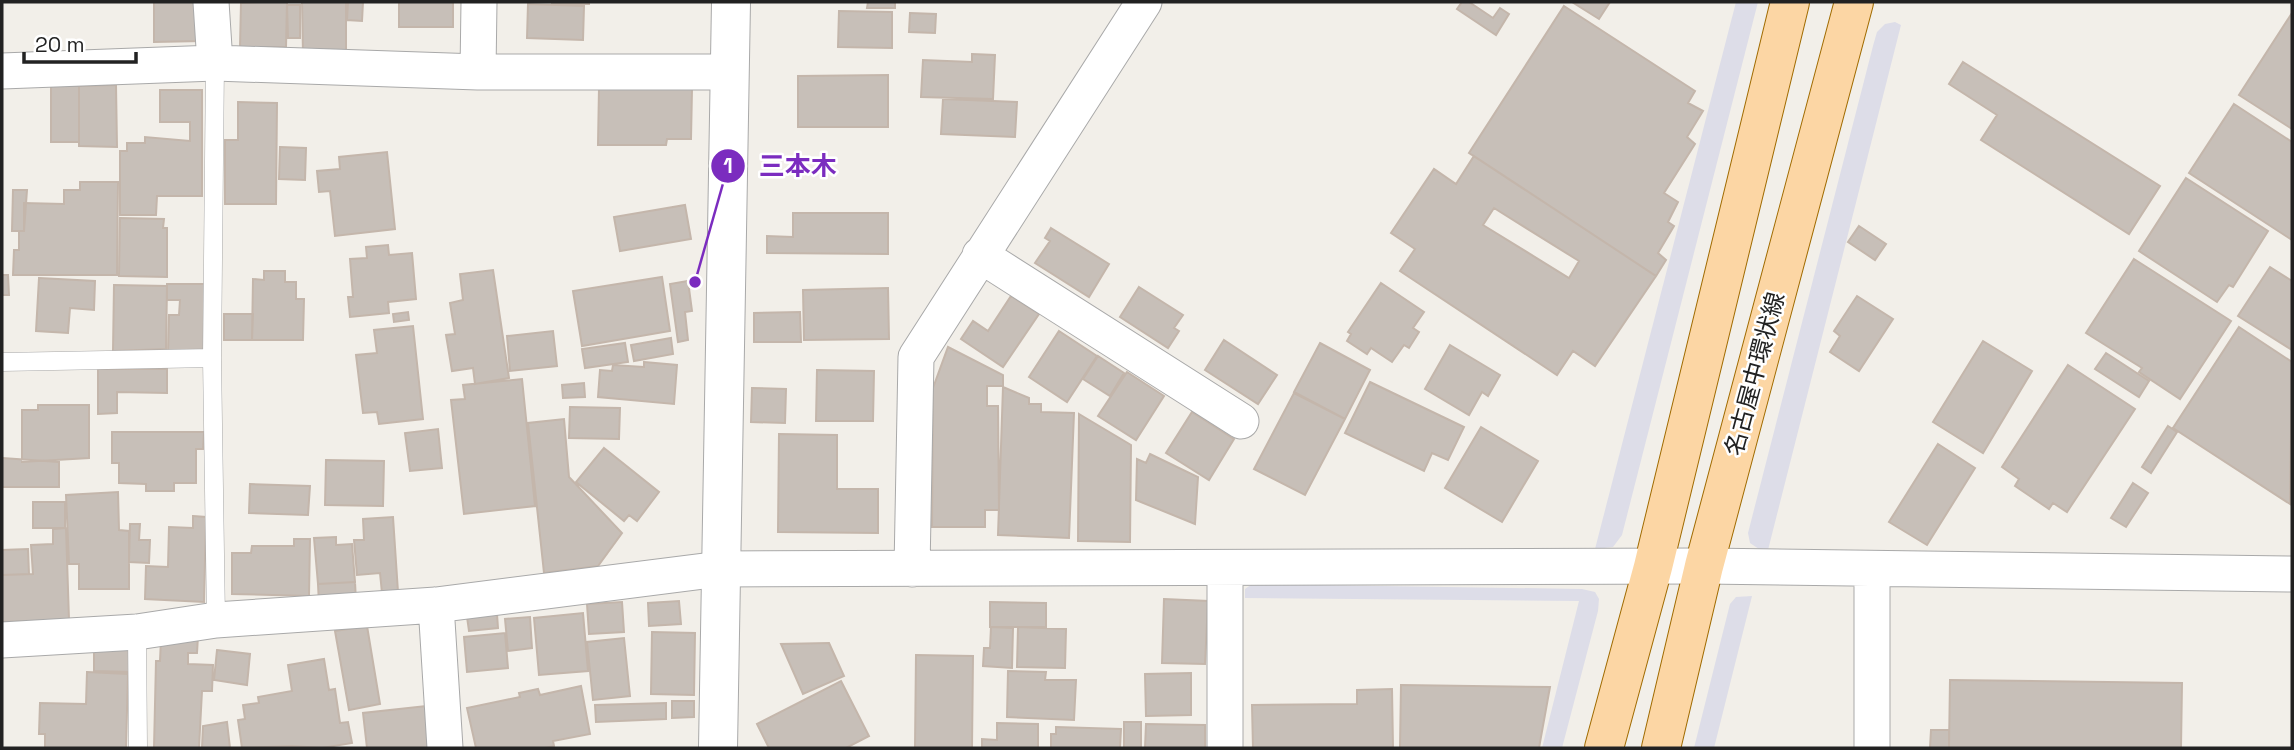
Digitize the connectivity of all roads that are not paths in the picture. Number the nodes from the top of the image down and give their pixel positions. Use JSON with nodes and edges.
{"nodes":[{"id":1,"x":211,"y":2,"type":"edge"},
{"id":2,"x":478,"y":2,"type":"edge"},
{"id":3,"x":731,"y":2,"type":"edge"},
{"id":4,"x":1144,"y":2,"type":"edge"},
{"id":5,"x":1790,"y":2,"type":"edge"},
{"id":6,"x":1854,"y":2,"type":"edge"},
{"id":7,"x":215,"y":63,"type":"junction"},
{"id":8,"x":2,"y":71,"type":"edge"},
{"id":9,"x":478,"y":72,"type":"junction"},
{"id":10,"x":730,"y":72,"type":"junction"},
{"id":11,"x":980,"y":256,"type":"junction"},
{"id":12,"x":212,"y":358,"type":"junction"},
{"id":13,"x":2,"y":362,"type":"edge"},
{"id":14,"x":1241,"y":421,"type":"dead end"},
{"id":15,"x":1704,"y":566,"type":"junction"},
{"id":16,"x":1653,"y":567,"type":"junction"},
{"id":17,"x":1225,"y":568,"type":"junction"},
{"id":18,"x":720,"y":569,"type":"junction"},
{"id":19,"x":912,"y":569,"type":"junction"},
{"id":20,"x":1872,"y":571,"type":"junction"},
{"id":21,"x":2292,"y":574,"type":"edge"},
{"id":22,"x":436,"y":605,"type":"junction"},
{"id":23,"x":216,"y":620,"type":"junction"},
{"id":24,"x":137,"y":632,"type":"junction"},
{"id":25,"x":2,"y":640,"type":"edge"},
{"id":26,"x":138,"y":748,"type":"edge"},
{"id":27,"x":445,"y":748,"type":"edge"},
{"id":28,"x":718,"y":748,"type":"edge"},
{"id":29,"x":1225,"y":748,"type":"edge"},
{"id":30,"x":1604,"y":748,"type":"edge"},
{"id":31,"x":1661,"y":748,"type":"edge"},
{"id":32,"x":1872,"y":748,"type":"edge"}],
"edges":[{"from":1,"to":7,"type":"street"},
{"from":2,"to":9,"type":"street"},
{"from":3,"to":10,"type":"street"},
{"from":4,"to":11,"type":"street"},
{"from":5,"to":16,"type":"main road"},
{"from":6,"to":15,"type":"main road","name":"名古屋中環状線"},
{"from":7,"to":8,"type":"street"},
{"from":7,"to":9,"type":"street"},
{"from":7,"to":12,"type":"lane"},
{"from":9,"to":10,"type":"street"},
{"from":10,"to":18,"type":"street"},
{"from":11,"to":14,"type":"street"},
{"from":11,"to":19,"type":"street"},
{"from":12,"to":13,"type":"lane"},
{"from":12,"to":23,"type":"lane"},
{"from":15,"to":16,"type":"street"},
{"from":15,"to":20,"type":"street"},
{"from":15,"to":31,"type":"main road","name":"名古屋中環状線"},
{"from":16,"to":17,"type":"street"},
{"from":16,"to":30,"type":"main road"},
{"from":17,"to":19,"type":"street"},
{"from":17,"to":29,"type":"street"},
{"from":18,"to":19,"type":"street"},
{"from":18,"to":22,"type":"street"},
{"from":18,"to":28,"type":"street"},
{"from":20,"to":21,"type":"street"},
{"from":20,"to":32,"type":"street"},
{"from":22,"to":23,"type":"street"},
{"from":22,"to":27,"type":"street"},
{"from":23,"to":24,"type":"street"},
{"from":24,"to":25,"type":"street"},
{"from":24,"to":26,"type":"lane"}]}
